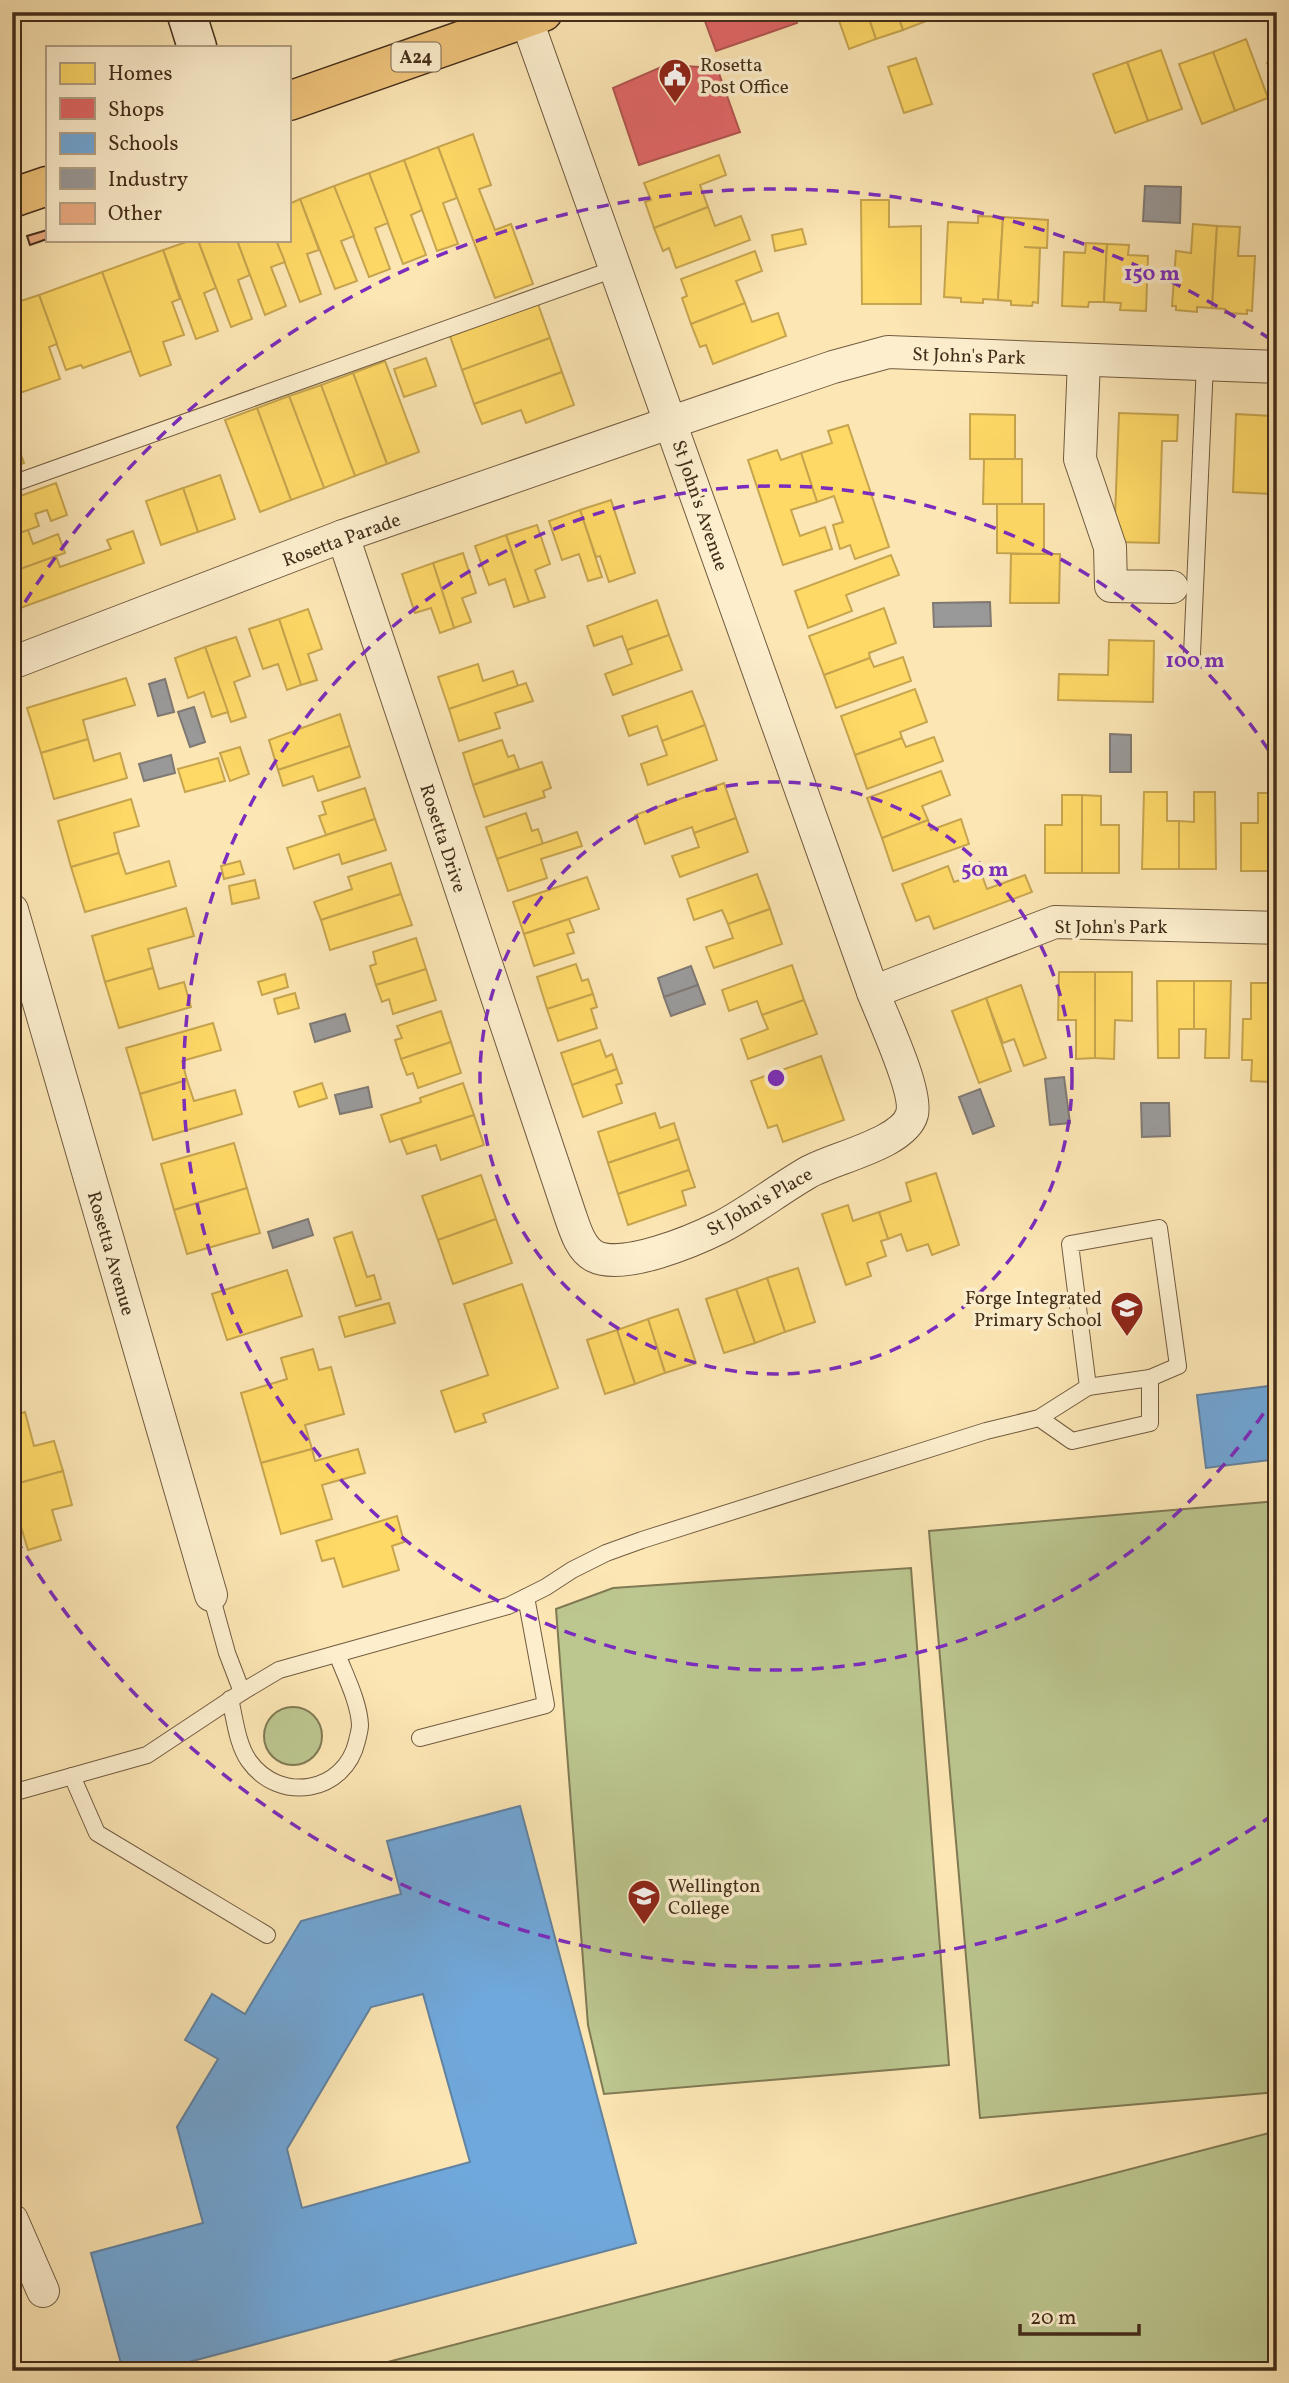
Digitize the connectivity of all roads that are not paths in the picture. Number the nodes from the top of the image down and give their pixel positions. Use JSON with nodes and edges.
{"nodes":[{"id":1,"x":186,"y":12,"type":"edge"},
{"id":2,"x":535,"y":15,"type":"edge"},
{"id":3,"x":197,"y":46,"type":"edge"},
{"id":4,"x":290,"y":101,"type":"edge"},
{"id":5,"x":46,"y":186,"type":"edge"},
{"id":6,"x":12,"y":198,"type":"edge"},
{"id":7,"x":617,"y":268,"type":"junction"},
{"id":8,"x":1084,"y":360,"type":"junction"},
{"id":9,"x":1205,"y":364,"type":"junction"},
{"id":10,"x":1277,"y":367,"type":"edge"},
{"id":11,"x":672,"y":422,"type":"junction"},
{"id":12,"x":12,"y":484,"type":"edge"},
{"id":13,"x":343,"y":537,"type":"junction"},
{"id":14,"x":1172,"y":587,"type":"dead end"},
{"id":15,"x":1192,"y":654,"type":"dead end"},
{"id":16,"x":12,"y":663,"type":"edge"},
{"id":17,"x":12,"y":910,"type":"edge"},
{"id":18,"x":1277,"y":928,"type":"edge"},
{"id":19,"x":873,"y":992,"type":"junction"},
{"id":20,"x":545,"y":1140,"type":"joint"},
{"id":21,"x":1150,"y":1378,"type":"junction"},
{"id":22,"x":1088,"y":1387,"type":"junction"},
{"id":23,"x":1039,"y":1418,"type":"junction"},
{"id":24,"x":211,"y":1595,"type":"joint"},
{"id":25,"x":526,"y":1597,"type":"junction"},
{"id":26,"x":337,"y":1654,"type":"junction"},
{"id":27,"x":236,"y":1695,"type":"junction"},
{"id":28,"x":420,"y":1738,"type":"dead end"},
{"id":29,"x":72,"y":1776,"type":"junction"},
{"id":30,"x":12,"y":1793,"type":"edge"},
{"id":31,"x":267,"y":1935,"type":"dead end"},
{"id":32,"x":12,"y":2220,"type":"edge"},
{"id":33,"x":43,"y":2291,"type":"dead end"}],
"edges":[{"from":1,"to":3,"type":"street"},
{"from":2,"to":4,"type":"main road","number":"A24"},
{"from":2,"to":7,"type":"street","name":"St John's Avenue"},
{"from":5,"to":6,"type":"main road"},
{"from":7,"to":11,"type":"street","name":"St John's Avenue"},
{"from":7,"to":12,"type":"lane"},
{"from":8,"to":9,"type":"street","name":"St John's Park"},
{"from":8,"to":11,"type":"street","name":"St John's Park"},
{"from":8,"to":14,"type":"street"},
{"from":9,"to":10,"type":"street","name":"St John's Park"},
{"from":9,"to":15,"type":"lane"},
{"from":11,"to":13,"type":"street","name":"Rosetta Parade"},
{"from":11,"to":19,"type":"street","name":"St John's Avenue"},
{"from":13,"to":16,"type":"street","name":"Rosetta Parade"},
{"from":13,"to":20,"type":"street","name":"Rosetta Drive"},
{"from":17,"to":24,"type":"street","name":"Rosetta Avenue"},
{"from":18,"to":19,"type":"street","name":"St John's Park"},
{"from":19,"to":20,"type":"street","name":"St John's Place"},
{"from":21,"to":22,"type":"lane"},
{"from":21,"to":22,"type":"lane"},
{"from":21,"to":23,"type":"lane"},
{"from":22,"to":23,"type":"lane"},
{"from":23,"to":25,"type":"lane"},
{"from":24,"to":27,"type":"lane"},
{"from":25,"to":26,"type":"lane"},
{"from":25,"to":28,"type":"lane"},
{"from":26,"to":27,"type":"lane"},
{"from":26,"to":27,"type":"lane"},
{"from":27,"to":29,"type":"lane"},
{"from":29,"to":30,"type":"lane"},
{"from":29,"to":31,"type":"lane"},
{"from":32,"to":33,"type":"street"}]}
